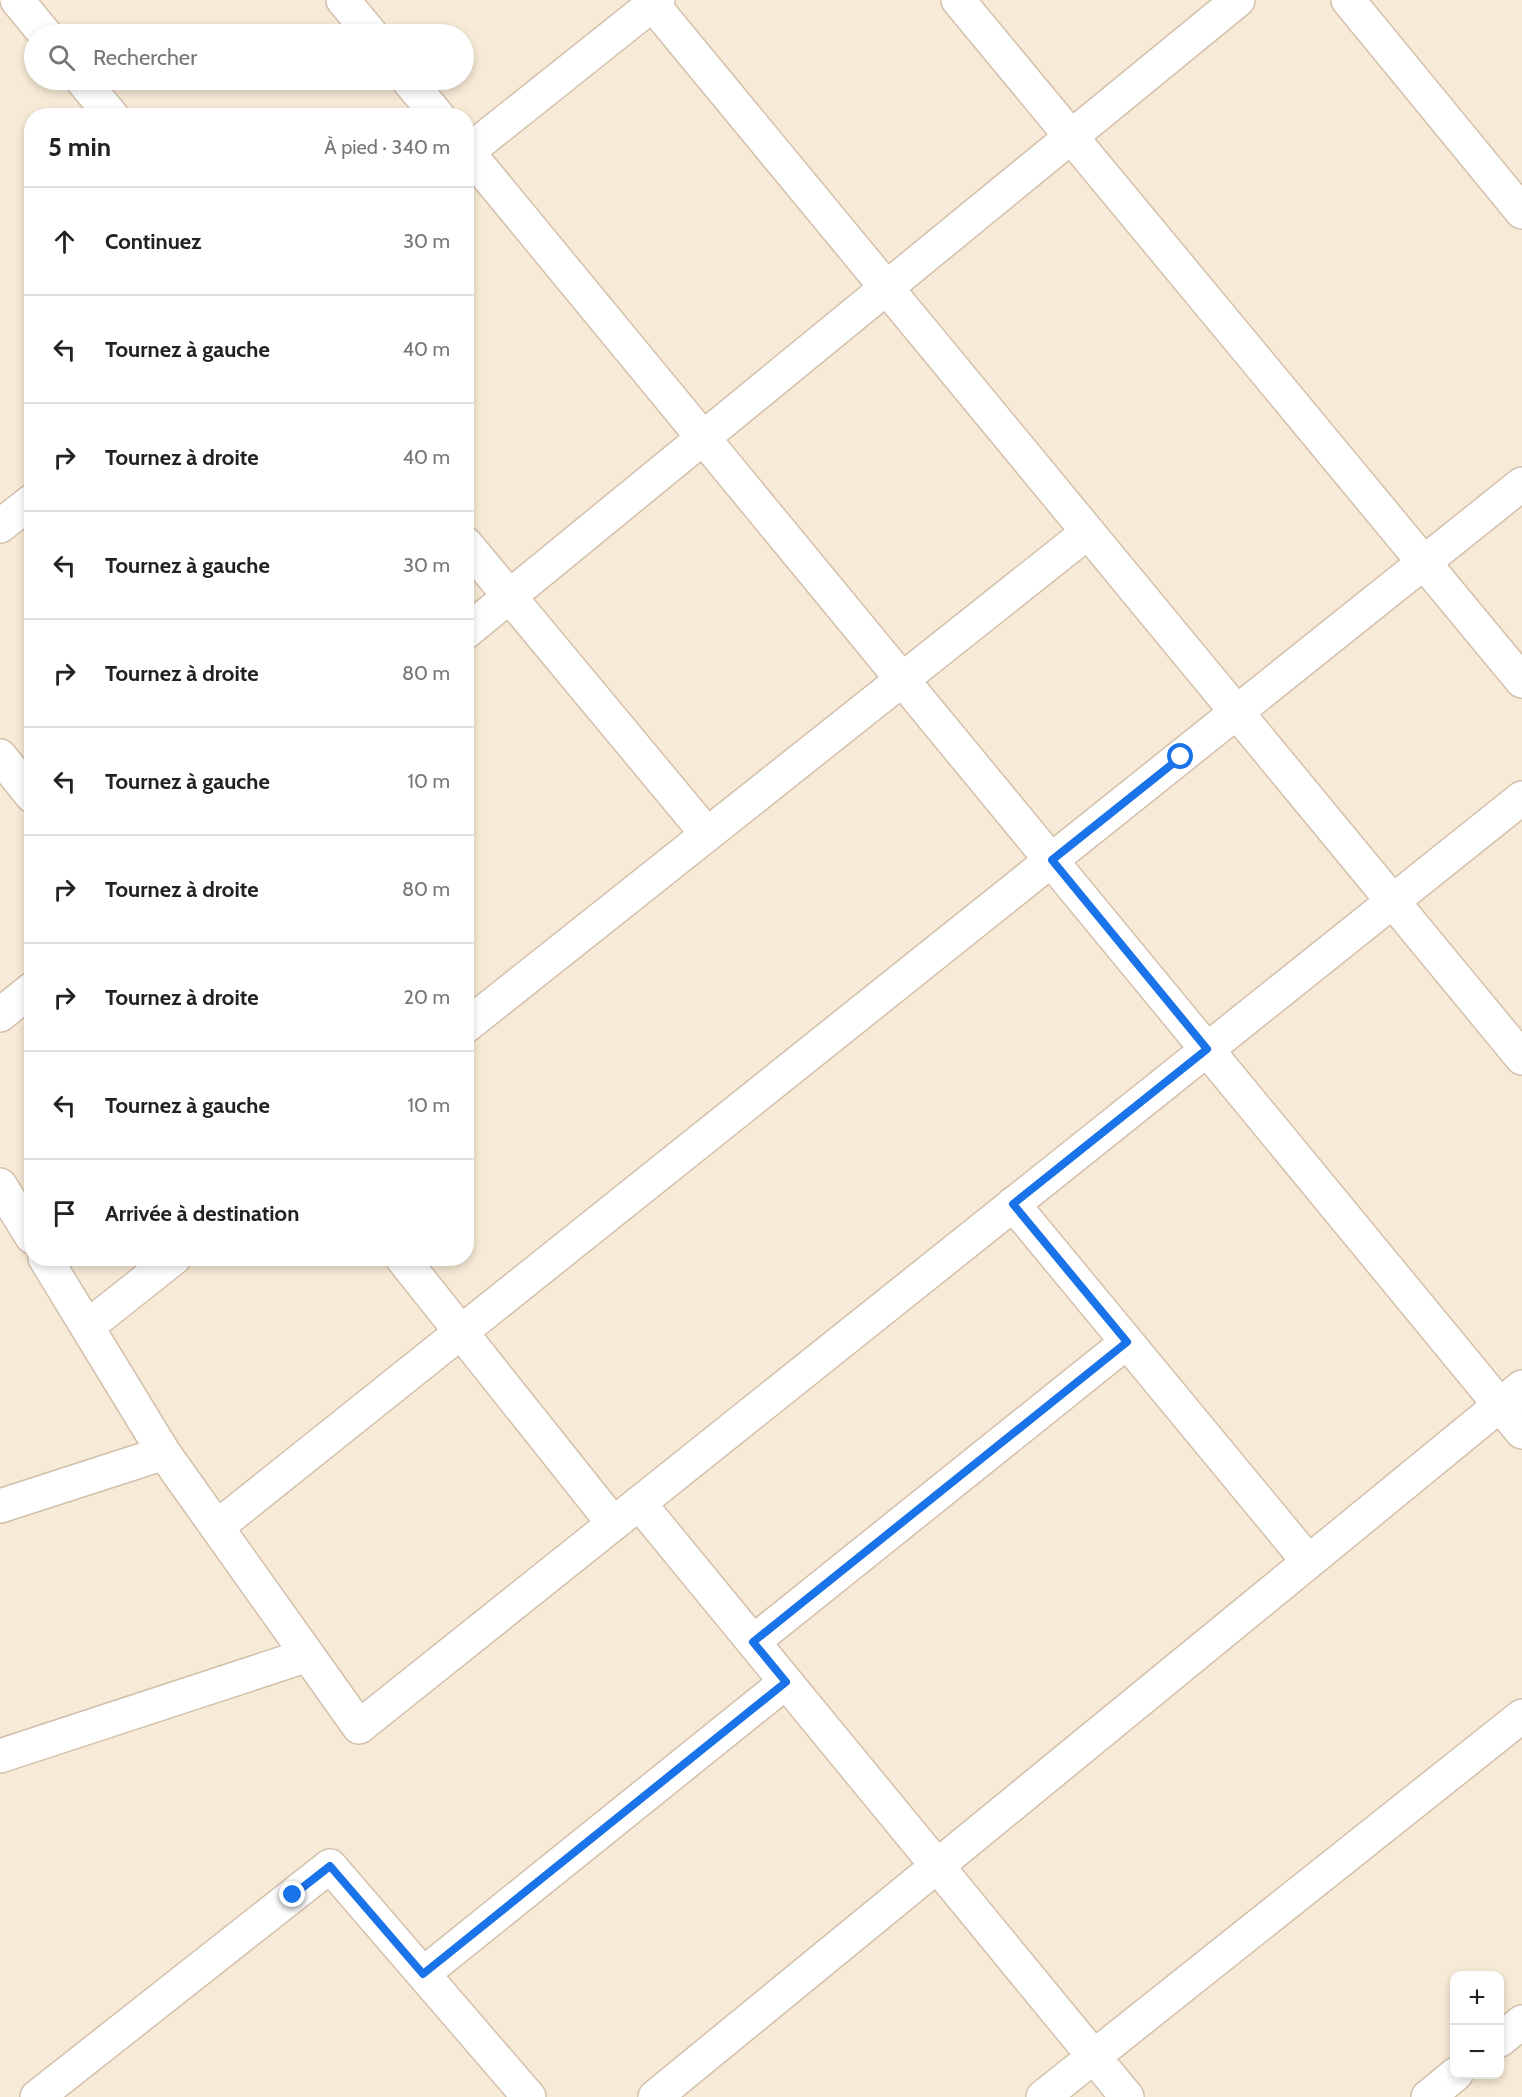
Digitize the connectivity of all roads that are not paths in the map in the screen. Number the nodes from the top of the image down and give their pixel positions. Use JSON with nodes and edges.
{"nodes":[{"id":1,"x":17,"y":0,"type":"edge"},
{"id":2,"x":343,"y":0,"type":"edge"},
{"id":3,"x":958,"y":0,"type":"edge"},
{"id":4,"x":1238,"y":0,"type":"edge"},
{"id":5,"x":1348,"y":0,"type":"edge"},
{"id":6,"x":653,"y":1,"type":"edge"},
{"id":7,"x":37,"y":24,"type":"edge"},
{"id":8,"x":363,"y":24,"type":"edge"},
{"id":9,"x":90,"y":90,"type":"edge"},
{"id":10,"x":416,"y":90,"type":"edge"},
{"id":11,"x":105,"y":108,"type":"edge"},
{"id":12,"x":431,"y":108,"type":"edge"},
{"id":13,"x":1071,"y":137,"type":"junction"},
{"id":14,"x":474,"y":146,"type":"edge"},
{"id":15,"x":474,"y":160,"type":"edge"},
{"id":16,"x":1522,"y":212,"type":"edge"},
{"id":17,"x":886,"y":288,"type":"junction"},
{"id":18,"x":704,"y":438,"type":"junction"},
{"id":19,"x":1522,"y":484,"type":"edge"},
{"id":20,"x":24,"y":507,"type":"edge"},
{"id":21,"x":0,"y":526,"type":"edge"},
{"id":22,"x":1088,"y":532,"type":"junction"},
{"id":23,"x":474,"y":553,"type":"edge"},
{"id":24,"x":1424,"y":563,"type":"junction"},
{"id":25,"x":510,"y":596,"type":"junction"},
{"id":26,"x":474,"y":625,"type":"edge"},
{"id":27,"x":903,"y":679,"type":"junction"},
{"id":28,"x":1522,"y":681,"type":"edge"},
{"id":29,"x":1237,"y":712,"type":"junction"},
{"id":30,"x":0,"y":756,"type":"edge"},
{"id":31,"x":24,"y":786,"type":"edge"},
{"id":32,"x":1522,"y":798,"type":"edge"},
{"id":33,"x":707,"y":834,"type":"junction"},
{"id":34,"x":1052,"y":860,"type":"junction"},
{"id":35,"x":1392,"y":901,"type":"junction"},
{"id":36,"x":24,"y":996,"type":"edge"},
{"id":37,"x":0,"y":1015,"type":"edge"},
{"id":38,"x":474,"y":1020,"type":"edge"},
{"id":39,"x":1207,"y":1049,"type":"junction"},
{"id":40,"x":1522,"y":1058,"type":"edge"},
{"id":41,"x":0,"y":1185,"type":"edge"},
{"id":42,"x":1013,"y":1204,"type":"junction"},
{"id":43,"x":24,"y":1223,"type":"edge"},
{"id":44,"x":50,"y":1266,"type":"edge"},
{"id":45,"x":164,"y":1266,"type":"edge"},
{"id":46,"x":408,"y":1266,"type":"edge"},
{"id":47,"x":87,"y":1327,"type":"junction"},
{"id":48,"x":461,"y":1333,"type":"junction"},
{"id":49,"x":1127,"y":1342,"type":"junction"},
{"id":50,"x":1511,"y":1396,"type":"edge"},
{"id":51,"x":1522,"y":1432,"type":"edge"},
{"id":52,"x":164,"y":1453,"type":"junction"},
{"id":53,"x":639,"y":1503,"type":"junction"},
{"id":54,"x":0,"y":1506,"type":"edge"},
{"id":55,"x":613,"y":1523,"type":"junction"},
{"id":56,"x":217,"y":1527,"type":"junction"},
{"id":57,"x":1308,"y":1561,"type":"junction"},
{"id":58,"x":753,"y":1642,"type":"junction"},
{"id":59,"x":308,"y":1654,"type":"junction"},
{"id":60,"x":786,"y":1682,"type":"junction"},
{"id":61,"x":1522,"y":1716,"type":"edge"},
{"id":62,"x":0,"y":1756,"type":"edge"},
{"id":63,"x":937,"y":1866,"type":"junction"},
{"id":64,"x":423,"y":1974,"type":"junction"},
{"id":65,"x":1522,"y":2022,"type":"edge"},
{"id":66,"x":1504,"y":2037,"type":"edge"},
{"id":67,"x":1094,"y":2057,"type":"junction"},
{"id":68,"x":1450,"y":2079,"type":"edge"},
{"id":69,"x":37,"y":2097,"type":"edge"},
{"id":70,"x":528,"y":2097,"type":"edge"},
{"id":71,"x":655,"y":2097,"type":"edge"},
{"id":72,"x":1043,"y":2097,"type":"edge"},
{"id":73,"x":1127,"y":2097,"type":"edge"},
{"id":74,"x":1428,"y":2097,"type":"edge"}],
"edges":[{"from":1,"to":7,"type":"street"},
{"from":2,"to":8,"type":"street"},
{"from":3,"to":13,"type":"street"},
{"from":4,"to":13,"type":"street"},
{"from":5,"to":16,"type":"street"},
{"from":6,"to":14,"type":"street"},
{"from":6,"to":17,"type":"street"},
{"from":9,"to":11,"type":"street"},
{"from":10,"to":12,"type":"street"},
{"from":13,"to":17,"type":"street"},
{"from":13,"to":24,"type":"street"},
{"from":15,"to":18,"type":"street"},
{"from":17,"to":18,"type":"street"},
{"from":17,"to":22,"type":"street"},
{"from":18,"to":25,"type":"street"},
{"from":18,"to":27,"type":"street"},
{"from":19,"to":24,"type":"street"},
{"from":20,"to":21,"type":"street"},
{"from":22,"to":27,"type":"street"},
{"from":22,"to":29,"type":"street"},
{"from":23,"to":25,"type":"street"},
{"from":24,"to":28,"type":"street"},
{"from":24,"to":29,"type":"street"},
{"from":25,"to":26,"type":"street"},
{"from":25,"to":33,"type":"street"},
{"from":27,"to":33,"type":"street"},
{"from":27,"to":34,"type":"street"},
{"from":29,"to":34,"type":"street"},
{"from":29,"to":35,"type":"street"},
{"from":30,"to":31,"type":"street"},
{"from":32,"to":35,"type":"street"},
{"from":33,"to":38,"type":"street"},
{"from":34,"to":39,"type":"street"},
{"from":34,"to":48,"type":"street"},
{"from":35,"to":39,"type":"street"},
{"from":35,"to":40,"type":"street"},
{"from":36,"to":37,"type":"street"},
{"from":39,"to":42,"type":"street"},
{"from":39,"to":50,"type":"street"},
{"from":41,"to":43,"type":"street"},
{"from":42,"to":49,"type":"street"},
{"from":42,"to":53,"type":"street"},
{"from":44,"to":47,"type":"street"},
{"from":45,"to":47,"type":"street"},
{"from":46,"to":48,"type":"street"},
{"from":47,"to":52,"type":"street"},
{"from":48,"to":55,"type":"street"},
{"from":48,"to":56,"type":"street"},
{"from":49,"to":57,"type":"street"},
{"from":49,"to":58,"type":"street"},
{"from":50,"to":51,"type":"street"},
{"from":50,"to":57,"type":"street"},
{"from":52,"to":54,"type":"street"},
{"from":52,"to":56,"type":"street"},
{"from":53,"to":55,"type":"street"},
{"from":53,"to":58,"type":"street"},
{"from":55,"to":59,"type":"street"},
{"from":56,"to":59,"type":"street"},
{"from":57,"to":63,"type":"street"},
{"from":58,"to":60,"type":"street"},
{"from":59,"to":62,"type":"street"},
{"from":60,"to":63,"type":"street"},
{"from":60,"to":64,"type":"street"},
{"from":61,"to":67,"type":"street"},
{"from":63,"to":67,"type":"street"},
{"from":63,"to":71,"type":"street"},
{"from":64,"to":69,"type":"street"},
{"from":64,"to":70,"type":"street"},
{"from":65,"to":66,"type":"street"},
{"from":67,"to":72,"type":"street"},
{"from":67,"to":73,"type":"street"},
{"from":68,"to":74,"type":"street"}]}
